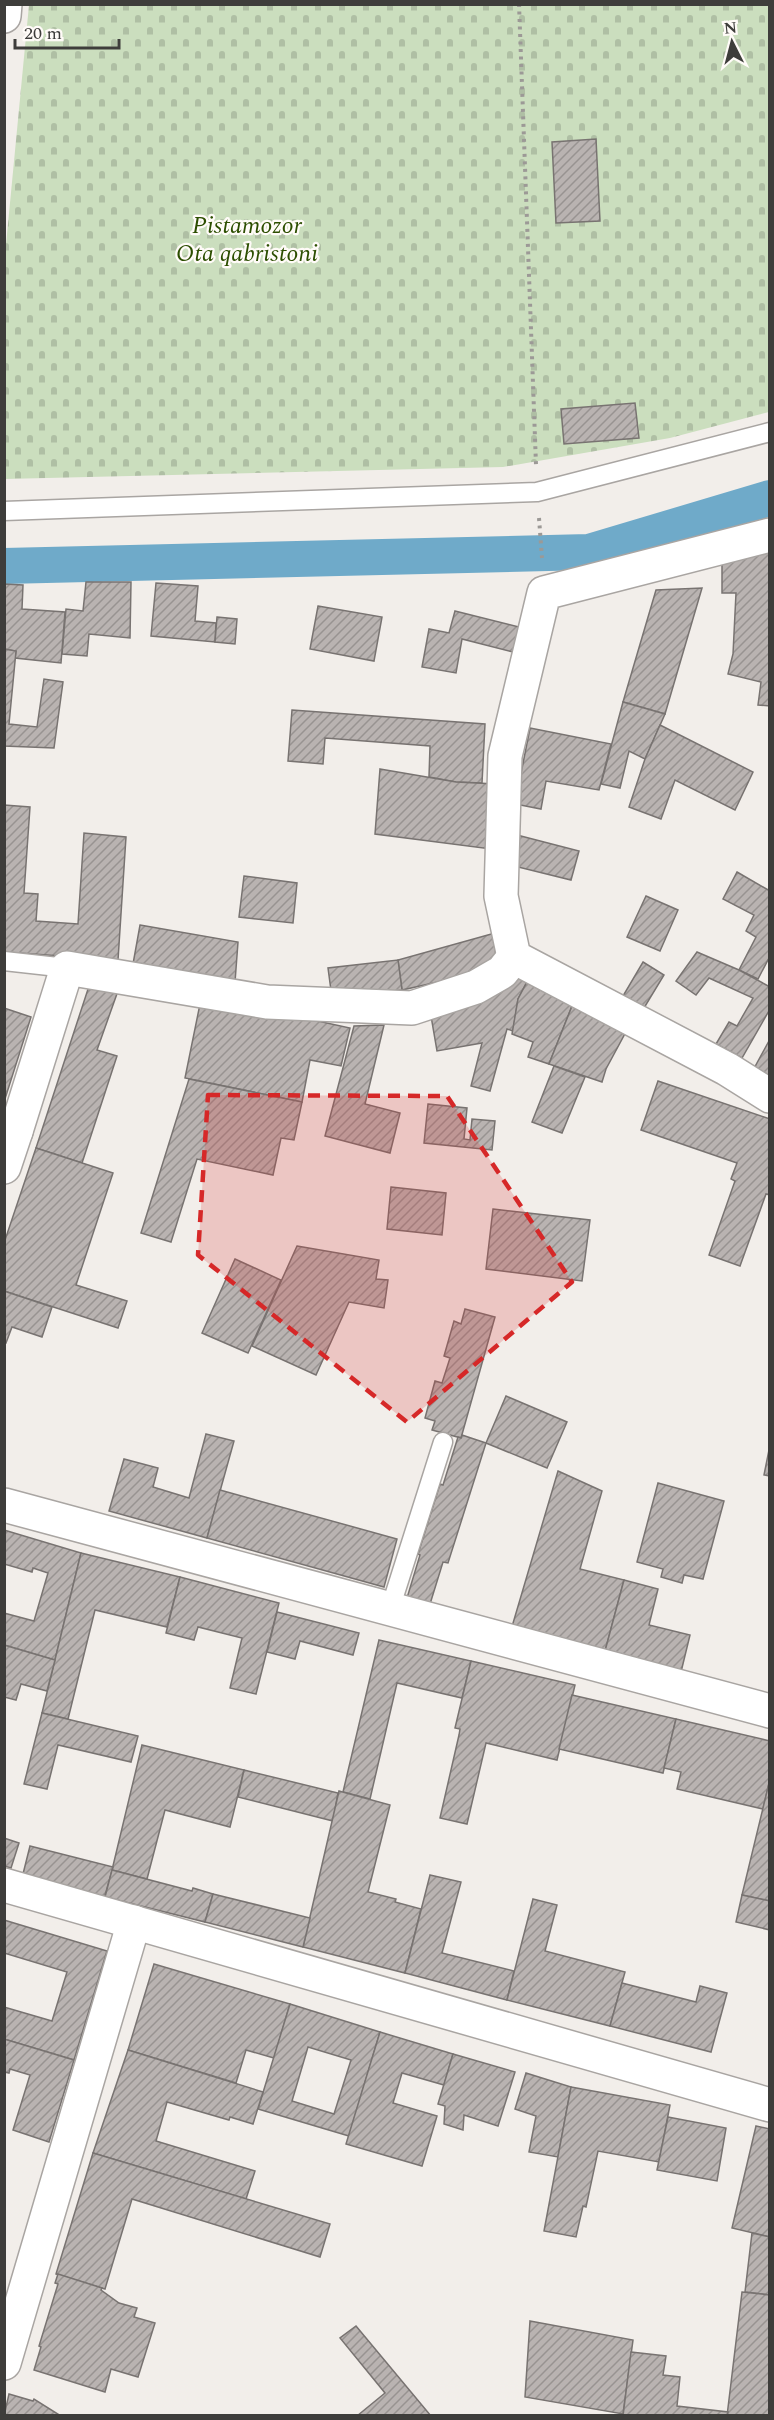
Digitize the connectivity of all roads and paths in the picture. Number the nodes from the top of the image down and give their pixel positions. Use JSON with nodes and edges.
{"nodes":[{"id":1,"x":5,"y":4,"type":"edge"},
{"id":2,"x":519,"y":4,"type":"edge"},
{"id":3,"x":4,"y":16,"type":"edge"},
{"id":4,"x":770,"y":432,"type":"edge"},
{"id":5,"x":538,"y":501,"type":"junction"},
{"id":6,"x":4,"y":511,"type":"edge"},
{"id":7,"x":770,"y":535,"type":"edge"},
{"id":8,"x":542,"y":563,"type":"dead end"},
{"id":9,"x":514,"y":957,"type":"junction"},
{"id":10,"x":4,"y":961,"type":"edge"},
{"id":11,"x":67,"y":968,"type":"junction"},
{"id":12,"x":770,"y":1096,"type":"edge"},
{"id":13,"x":10,"y":1129,"type":"edge"},
{"id":14,"x":4,"y":1167,"type":"edge"},
{"id":15,"x":443,"y":1442,"type":"dead end"},
{"id":16,"x":4,"y":1505,"type":"edge"},
{"id":17,"x":390,"y":1609,"type":"junction"},
{"id":18,"x":770,"y":1711,"type":"edge"},
{"id":19,"x":4,"y":1885,"type":"edge"},
{"id":20,"x":134,"y":1922,"type":"junction"},
{"id":21,"x":770,"y":2105,"type":"edge"},
{"id":22,"x":4,"y":2363,"type":"edge"}],
"edges":[{"from":1,"to":3,"type":"street"},
{"from":2,"to":5,"type":"path"},
{"from":4,"to":5,"type":"lane"},
{"from":5,"to":6,"type":"lane"},
{"from":5,"to":8,"type":"path"},
{"from":7,"to":9,"type":"street"},
{"from":9,"to":11,"type":"street"},
{"from":9,"to":12,"type":"street"},
{"from":10,"to":11,"type":"lane"},
{"from":11,"to":13,"type":"street"},
{"from":13,"to":14,"type":"street"},
{"from":15,"to":17,"type":"lane"},
{"from":16,"to":17,"type":"street"},
{"from":17,"to":18,"type":"street"},
{"from":19,"to":20,"type":"street"},
{"from":20,"to":21,"type":"street"},
{"from":20,"to":22,"type":"street"}]}
